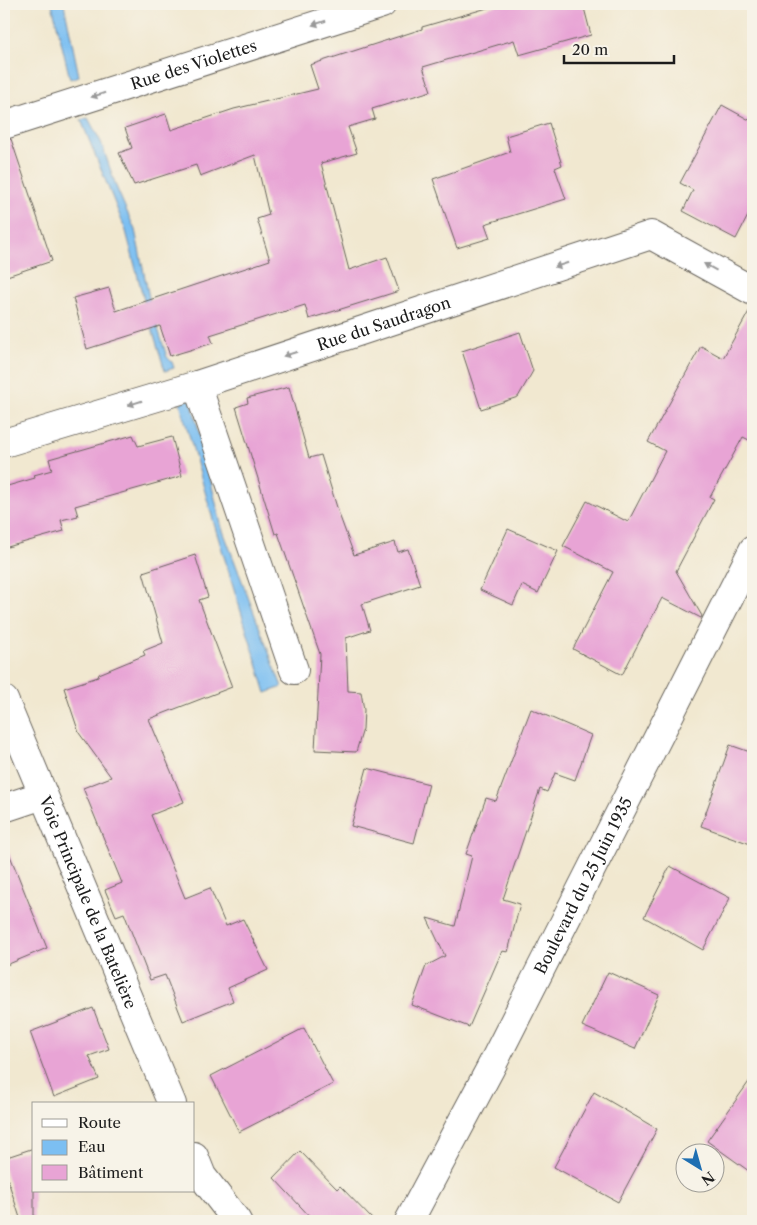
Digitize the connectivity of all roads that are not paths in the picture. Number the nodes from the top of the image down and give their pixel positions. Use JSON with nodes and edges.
{"nodes":[{"id":1,"x":382,"y":4,"type":"edge"},
{"id":2,"x":4,"y":125,"type":"edge"},
{"id":3,"x":753,"y":291,"type":"edge"},
{"id":4,"x":197,"y":385,"type":"junction"},
{"id":5,"x":4,"y":444,"type":"edge"},
{"id":6,"x":753,"y":550,"type":"edge"},
{"id":7,"x":294,"y":670,"type":"dead end"},
{"id":8,"x":4,"y":700,"type":"edge"},
{"id":9,"x":44,"y":795,"type":"junction"},
{"id":10,"x":4,"y":808,"type":"edge"},
{"id":11,"x":171,"y":1102,"type":"edge"},
{"id":12,"x":195,"y":1158,"type":"edge"},
{"id":13,"x":237,"y":1221,"type":"edge"},
{"id":14,"x":409,"y":1221,"type":"edge"}],
"edges":[{"from":1,"to":2,"type":"street","name":"Rue des Violettes","one_way":true},
{"from":3,"to":4,"type":"street","name":"Rue du Saudragon","one_way":true},
{"from":4,"to":5,"type":"street","name":"Rue du Saudragon","one_way":true},
{"from":4,"to":7,"type":"street"},
{"from":6,"to":14,"type":"street","name":"Boulevard du 25 Juin 1935"},
{"from":8,"to":9,"type":"street","name":"Voie Principale de la Batelière"},
{"from":9,"to":10,"type":"street"},
{"from":9,"to":11,"type":"street","name":"Voie Principale de la Batelière"},
{"from":12,"to":13,"type":"street"}]}
